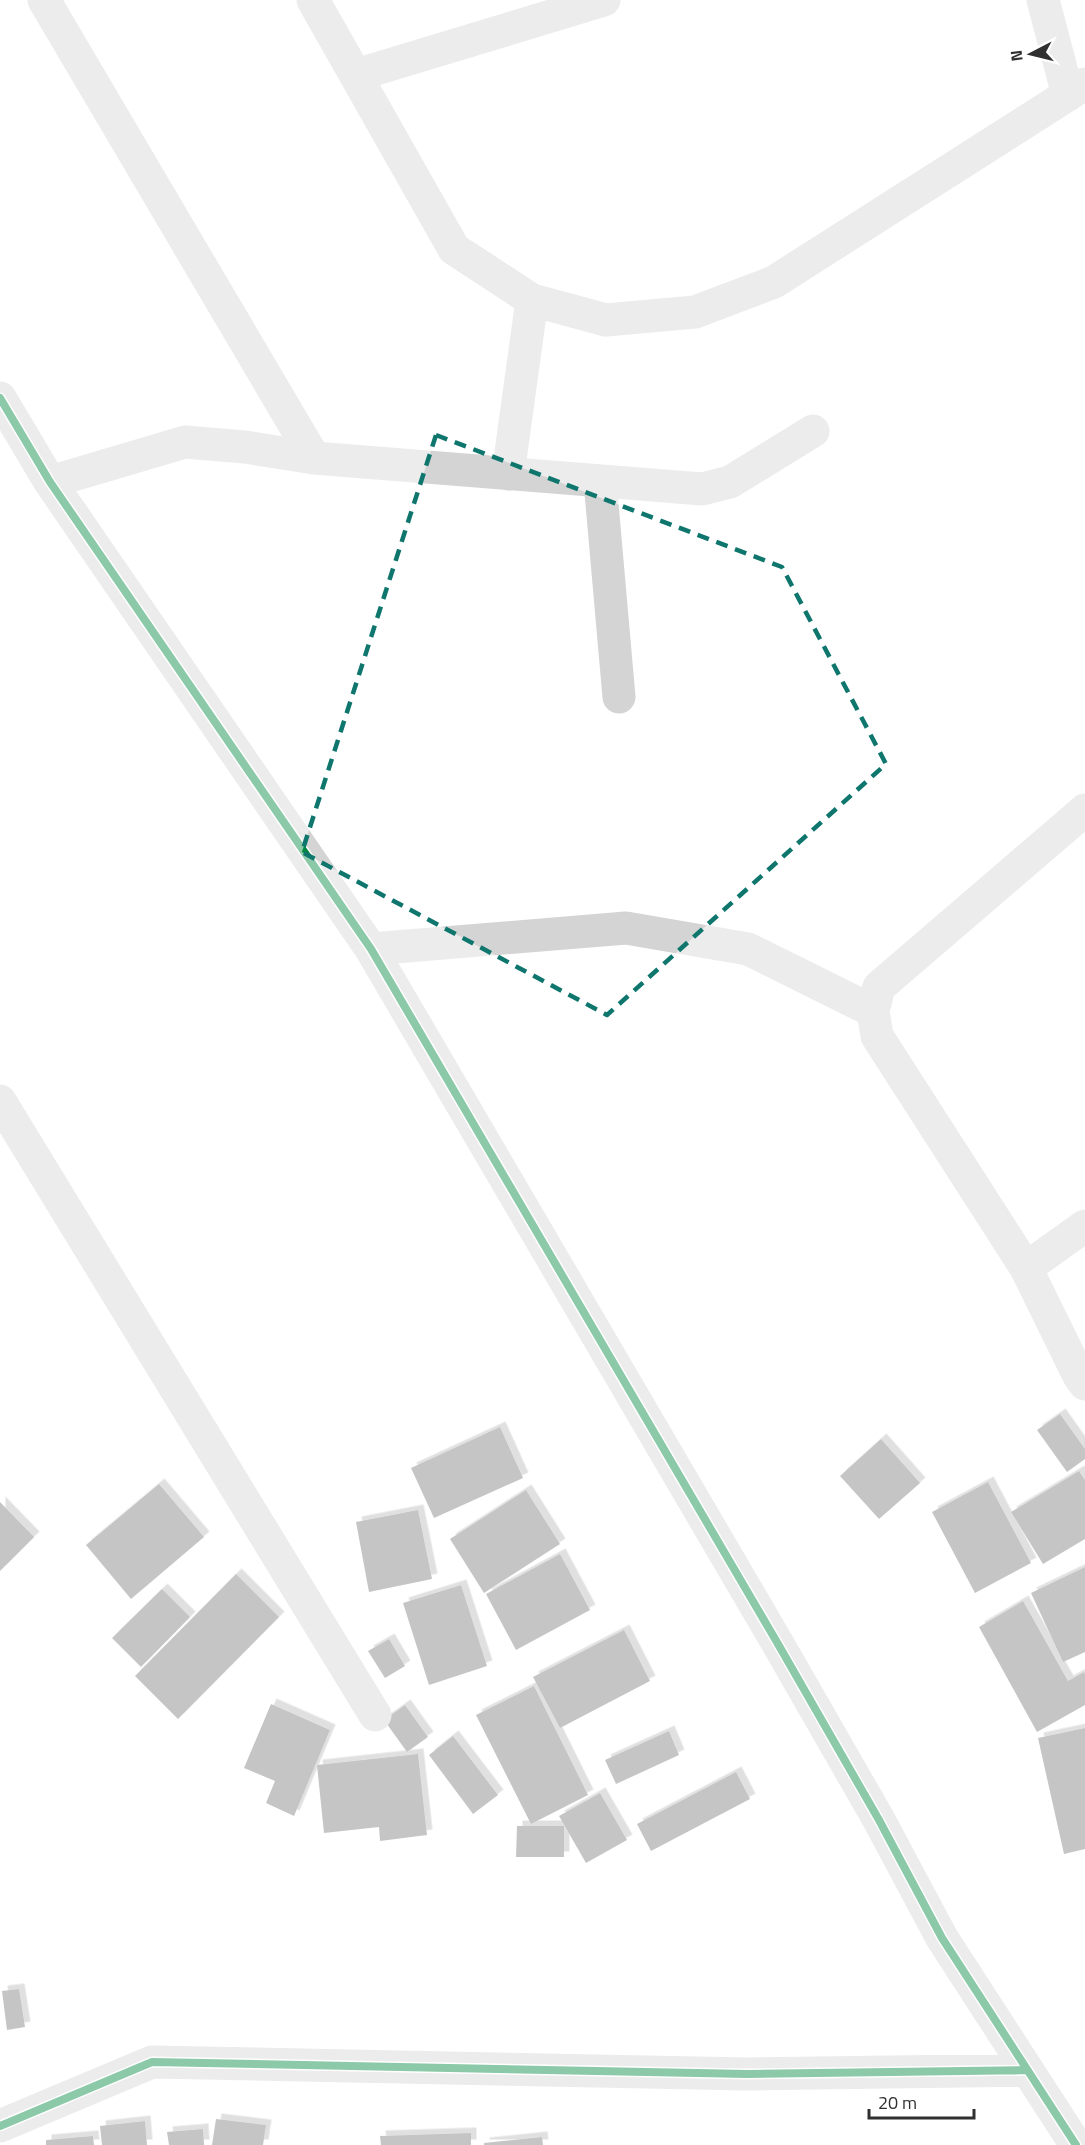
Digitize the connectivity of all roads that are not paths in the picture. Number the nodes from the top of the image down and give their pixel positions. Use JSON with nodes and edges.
{"nodes":[{"id":1,"x":44,"y":0,"type":"edge"},
{"id":2,"x":313,"y":0,"type":"edge"},
{"id":3,"x":604,"y":0,"type":"edge"},
{"id":4,"x":1043,"y":0,"type":"edge"},
{"id":5,"x":356,"y":75,"type":"junction"},
{"id":6,"x":1077,"y":90,"type":"edge"},
{"id":7,"x":532,"y":300,"type":"junction"},
{"id":8,"x":0,"y":398,"type":"edge"},
{"id":9,"x":813,"y":431,"type":"dead end"},
{"id":10,"x":315,"y":458,"type":"junction"},
{"id":11,"x":508,"y":474,"type":"junction"},
{"id":12,"x":600,"y":481,"type":"junction"},
{"id":13,"x":50,"y":482,"type":"junction"},
{"id":14,"x":619,"y":697,"type":"dead end"},
{"id":15,"x":1085,"y":810,"type":"edge"},
{"id":16,"x":371,"y":949,"type":"junction"},
{"id":17,"x":873,"y":1011,"type":"junction"},
{"id":18,"x":0,"y":1101,"type":"edge"},
{"id":19,"x":1085,"y":1226,"type":"edge"},
{"id":20,"x":1026,"y":1268,"type":"junction"},
{"id":21,"x":1085,"y":1384,"type":"edge"},
{"id":22,"x":375,"y":1715,"type":"dead end"},
{"id":23,"x":1027,"y":2070,"type":"junction"},
{"id":24,"x":0,"y":2126,"type":"edge"},
{"id":25,"x":1076,"y":2145,"type":"edge"}],
"edges":[{"from":1,"to":10,"type":"street"},
{"from":2,"to":5,"type":"street"},
{"from":3,"to":5,"type":"street"},
{"from":4,"to":6,"type":"street"},
{"from":5,"to":7,"type":"street"},
{"from":6,"to":7,"type":"street"},
{"from":7,"to":11,"type":"street"},
{"from":8,"to":13,"type":"street"},
{"from":9,"to":12,"type":"street"},
{"from":10,"to":11,"type":"street"},
{"from":10,"to":13,"type":"street"},
{"from":11,"to":12,"type":"street"},
{"from":12,"to":14,"type":"street"},
{"from":13,"to":16,"type":"street"},
{"from":15,"to":17,"type":"street"},
{"from":16,"to":17,"type":"street"},
{"from":16,"to":23,"type":"street"},
{"from":17,"to":20,"type":"street"},
{"from":18,"to":22,"type":"street"},
{"from":19,"to":20,"type":"street"},
{"from":20,"to":21,"type":"street"},
{"from":23,"to":24,"type":"street"},
{"from":23,"to":25,"type":"street"}]}
